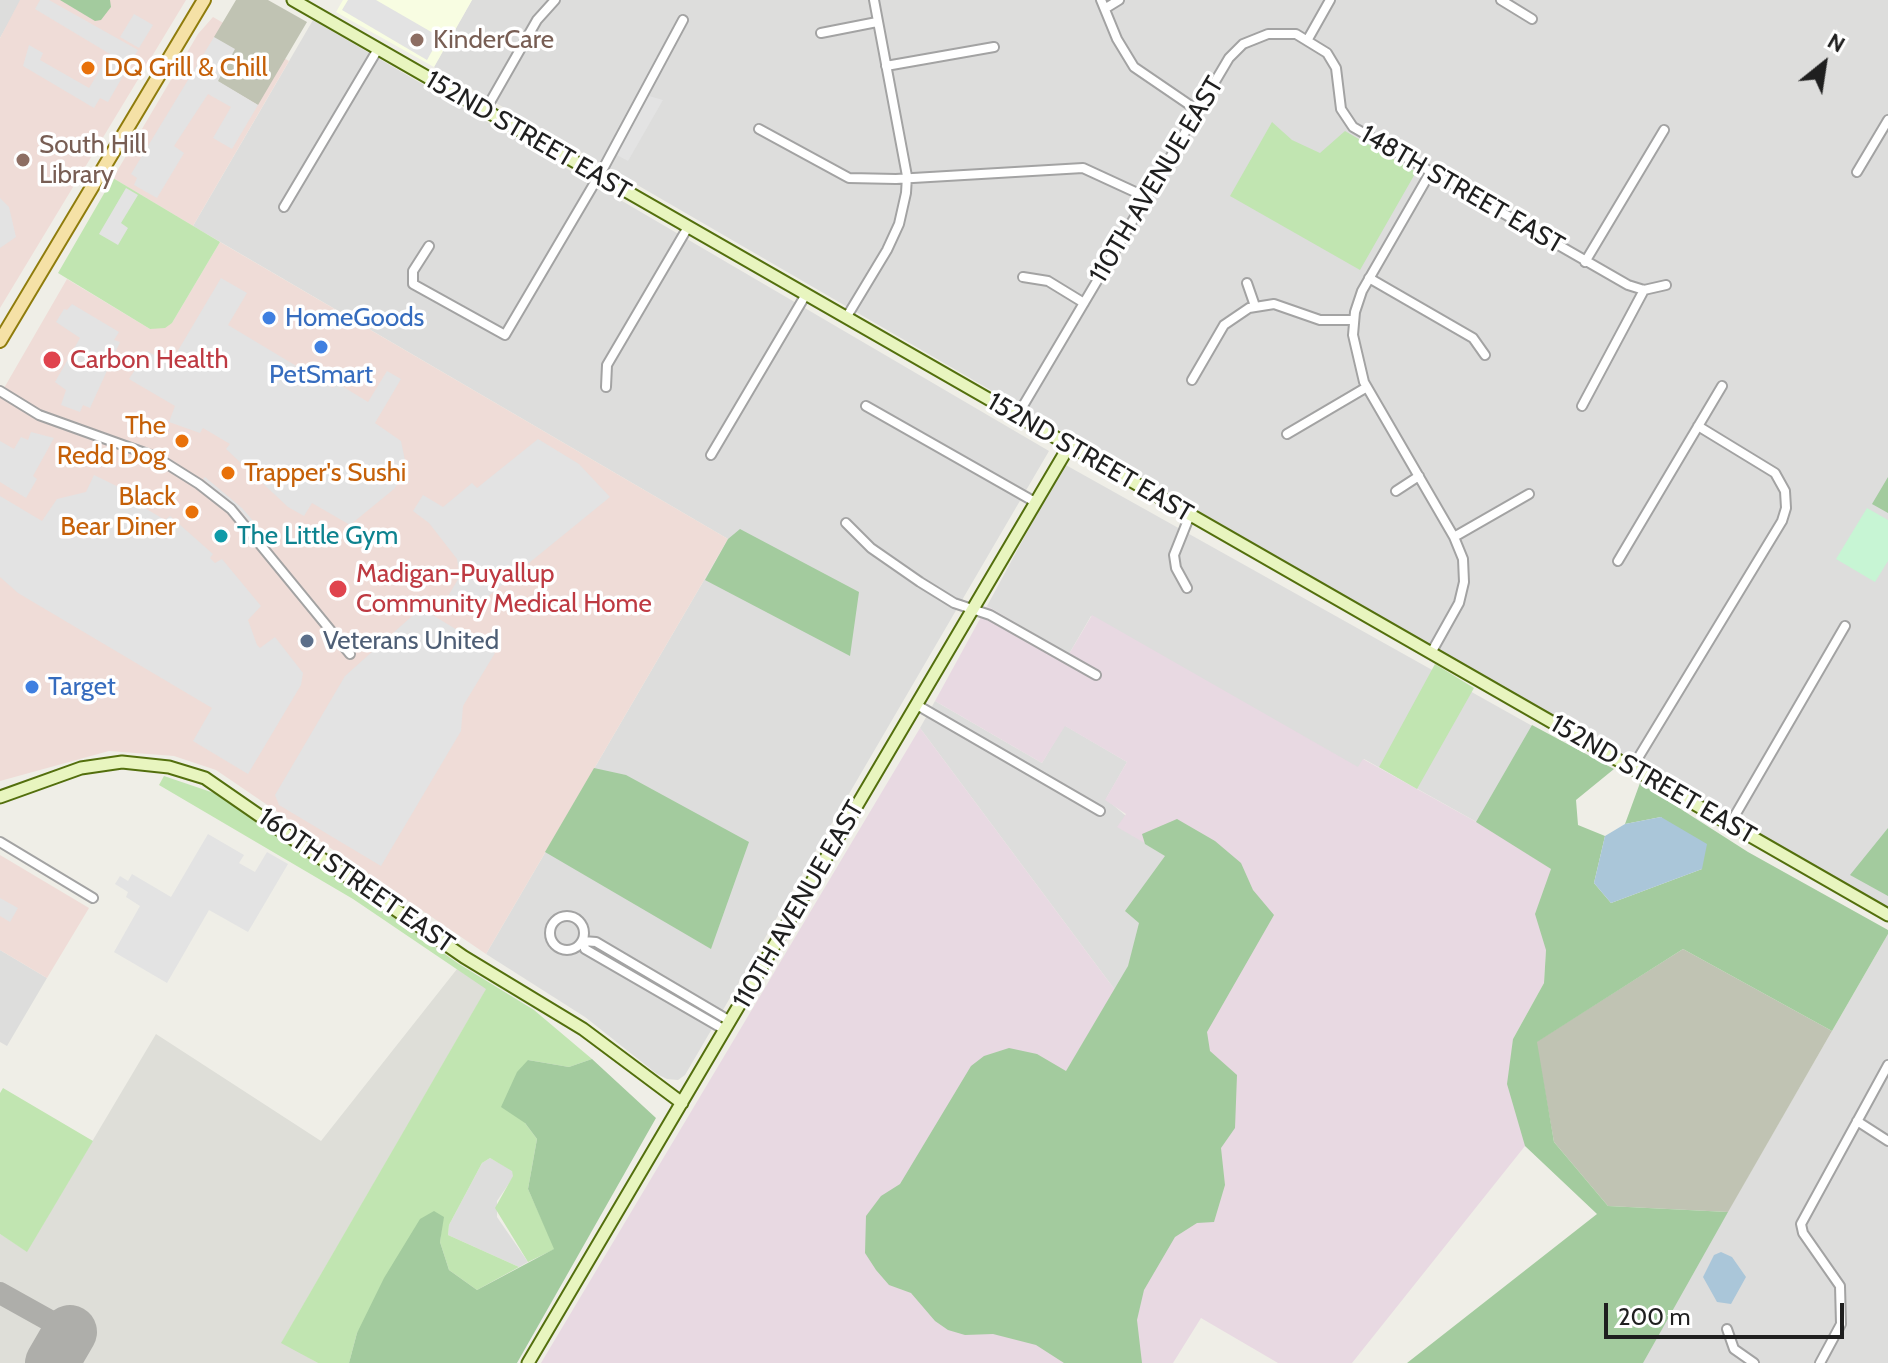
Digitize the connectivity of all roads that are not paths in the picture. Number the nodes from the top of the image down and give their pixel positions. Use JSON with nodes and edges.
{"nodes":[{"id":1,"x":204,"y":0,"type":"edge"},
{"id":2,"x":293,"y":0,"type":"edge"},
{"id":3,"x":555,"y":0,"type":"edge"},
{"id":4,"x":874,"y":0,"type":"edge"},
{"id":5,"x":1119,"y":0,"type":"edge"},
{"id":6,"x":1330,"y":0,"type":"edge"},
{"id":7,"x":1501,"y":0,"type":"edge"},
{"id":8,"x":1104,"y":4,"type":"edge"},
{"id":9,"x":1532,"y":19,"type":"dead end"},
{"id":10,"x":683,"y":20,"type":"dead end"},
{"id":11,"x":877,"y":22,"type":"junction"},
{"id":12,"x":821,"y":33,"type":"dead end"},
{"id":13,"x":1308,"y":39,"type":"junction"},
{"id":14,"x":994,"y":47,"type":"dead end"},
{"id":15,"x":378,"y":49,"type":"junction"},
{"id":16,"x":886,"y":66,"type":"junction"},
{"id":17,"x":1197,"y":110,"type":"junction"},
{"id":18,"x":485,"y":111,"type":"junction"},
{"id":19,"x":1888,"y":120,"type":"edge"},
{"id":20,"x":759,"y":129,"type":"dead end"},
{"id":21,"x":1664,"y":130,"type":"dead end"},
{"id":22,"x":1857,"y":172,"type":"dead end"},
{"id":23,"x":1430,"y":173,"type":"junction"},
{"id":24,"x":598,"y":176,"type":"junction"},
{"id":25,"x":907,"y":176,"type":"junction"},
{"id":26,"x":1146,"y":197,"type":"junction"},
{"id":27,"x":284,"y":207,"type":"dead end"},
{"id":28,"x":688,"y":227,"type":"junction"},
{"id":29,"x":429,"y":246,"type":"dead end"},
{"id":30,"x":1585,"y":262,"type":"junction"},
{"id":31,"x":1023,"y":277,"type":"dead end"},
{"id":32,"x":1369,"y":278,"type":"junction"},
{"id":33,"x":1247,"y":283,"type":"dead end"},
{"id":34,"x":1666,"y":285,"type":"dead end"},
{"id":35,"x":1644,"y":290,"type":"junction"},
{"id":36,"x":805,"y":296,"type":"junction"},
{"id":37,"x":1084,"y":303,"type":"junction"},
{"id":38,"x":1255,"y":306,"type":"junction"},
{"id":39,"x":846,"y":318,"type":"junction"},
{"id":40,"x":1354,"y":320,"type":"junction"},
{"id":41,"x":0,"y":341,"type":"edge"},
{"id":42,"x":1485,"y":355,"type":"dead end"},
{"id":43,"x":1192,"y":380,"type":"dead end"},
{"id":44,"x":1722,"y":386,"type":"dead end"},
{"id":45,"x":606,"y":387,"type":"dead end"},
{"id":46,"x":1367,"y":387,"type":"junction"},
{"id":47,"x":0,"y":391,"type":"edge"},
{"id":48,"x":866,"y":406,"type":"dead end"},
{"id":49,"x":1582,"y":406,"type":"dead end"},
{"id":50,"x":1017,"y":416,"type":"junction"},
{"id":51,"x":1698,"y":426,"type":"junction"},
{"id":52,"x":1287,"y":434,"type":"dead end"},
{"id":53,"x":1069,"y":446,"type":"junction"},
{"id":54,"x":711,"y":455,"type":"dead end"},
{"id":55,"x":1419,"y":476,"type":"junction"},
{"id":56,"x":1396,"y":491,"type":"dead end"},
{"id":57,"x":1529,"y":494,"type":"dead end"},
{"id":58,"x":1035,"y":502,"type":"junction"},
{"id":59,"x":1190,"y":515,"type":"junction"},
{"id":60,"x":846,"y":523,"type":"dead end"},
{"id":61,"x":1454,"y":537,"type":"junction"},
{"id":62,"x":1618,"y":561,"type":"dead end"},
{"id":63,"x":1187,"y":588,"type":"dead end"},
{"id":64,"x":974,"y":610,"type":"junction"},
{"id":65,"x":1845,"y":626,"type":"dead end"},
{"id":66,"x":1431,"y":653,"type":"junction"},
{"id":67,"x":350,"y":654,"type":"dead end"},
{"id":68,"x":1096,"y":675,"type":"dead end"},
{"id":69,"x":917,"y":705,"type":"junction"},
{"id":70,"x":1632,"y":768,"type":"junction"},
{"id":71,"x":0,"y":797,"type":"edge"},
{"id":72,"x":1100,"y":811,"type":"dead end"},
{"id":73,"x":1730,"y":824,"type":"junction"},
{"id":74,"x":0,"y":842,"type":"edge"},
{"id":75,"x":93,"y":898,"type":"dead end"},
{"id":76,"x":1888,"y":915,"type":"edge"},
{"id":77,"x":583,"y":941,"type":"junction"},
{"id":78,"x":728,"y":1026,"type":"junction"},
{"id":79,"x":1888,"y":1065,"type":"edge"},
{"id":80,"x":682,"y":1103,"type":"junction"},
{"id":81,"x":1857,"y":1121,"type":"junction"},
{"id":82,"x":1888,"y":1141,"type":"edge"},
{"id":83,"x":1727,"y":1329,"type":"dead end"},
{"id":84,"x":528,"y":1363,"type":"edge"},
{"id":85,"x":1754,"y":1363,"type":"edge"},
{"id":86,"x":1820,"y":1363,"type":"edge"}],
"edges":[{"from":1,"to":41,"type":"main road"},
{"from":2,"to":15,"type":"main road","name":"152ND STREET EAST"},
{"from":3,"to":18,"type":"street"},
{"from":4,"to":11,"type":"street"},
{"from":5,"to":8,"type":"street"},
{"from":6,"to":13,"type":"street"},
{"from":7,"to":9,"type":"street"},
{"from":8,"to":17,"type":"street"},
{"from":10,"to":24,"type":"street"},
{"from":11,"to":12,"type":"street"},
{"from":11,"to":16,"type":"street"},
{"from":13,"to":17,"type":"street","name":"110TH AVENUE EAST"},
{"from":13,"to":23,"type":"street","name":"148TH STREET EAST"},
{"from":14,"to":16,"type":"street"},
{"from":15,"to":18,"type":"main road","name":"152ND STREET EAST"},
{"from":15,"to":27,"type":"street"},
{"from":16,"to":25,"type":"street"},
{"from":17,"to":26,"type":"street","name":"110TH AVENUE EAST"},
{"from":18,"to":24,"type":"main road","name":"152ND STREET EAST"},
{"from":19,"to":22,"type":"street"},
{"from":20,"to":25,"type":"street"},
{"from":21,"to":30,"type":"street"},
{"from":23,"to":30,"type":"street","name":"148TH STREET EAST"},
{"from":23,"to":32,"type":"street"},
{"from":24,"to":28,"type":"main road","name":"152ND STREET EAST"},
{"from":24,"to":29,"type":"street"},
{"from":25,"to":26,"type":"street"},
{"from":25,"to":39,"type":"street"},
{"from":26,"to":37,"type":"street","name":"110TH AVENUE EAST"},
{"from":28,"to":36,"type":"main road","name":"152ND STREET EAST"},
{"from":28,"to":45,"type":"street"},
{"from":30,"to":35,"type":"street","name":"148TH STREET EAST"},
{"from":31,"to":37,"type":"street"},
{"from":32,"to":40,"type":"street"},
{"from":32,"to":42,"type":"street"},
{"from":33,"to":38,"type":"street"},
{"from":34,"to":35,"type":"street"},
{"from":35,"to":49,"type":"street"},
{"from":36,"to":39,"type":"main road","name":"152ND STREET EAST"},
{"from":36,"to":54,"type":"street"},
{"from":37,"to":50,"type":"street","name":"110TH AVENUE EAST"},
{"from":38,"to":40,"type":"street"},
{"from":38,"to":43,"type":"street"},
{"from":39,"to":50,"type":"main road","name":"152ND STREET EAST"},
{"from":40,"to":46,"type":"street"},
{"from":44,"to":51,"type":"street"},
{"from":46,"to":52,"type":"street"},
{"from":46,"to":55,"type":"street"},
{"from":47,"to":67,"type":"street"},
{"from":48,"to":58,"type":"street"},
{"from":50,"to":53,"type":"main road","name":"152ND STREET EAST"},
{"from":51,"to":62,"type":"street"},
{"from":51,"to":70,"type":"street"},
{"from":53,"to":58,"type":"main road","name":"110TH AVENUE EAST"},
{"from":53,"to":59,"type":"main road","name":"152ND STREET EAST"},
{"from":55,"to":56,"type":"street"},
{"from":55,"to":61,"type":"street"},
{"from":57,"to":61,"type":"street"},
{"from":58,"to":64,"type":"main road","name":"110TH AVENUE EAST"},
{"from":59,"to":63,"type":"street"},
{"from":59,"to":66,"type":"main road","name":"152ND STREET EAST"},
{"from":60,"to":64,"type":"street"},
{"from":61,"to":66,"type":"street"},
{"from":64,"to":68,"type":"street"},
{"from":64,"to":69,"type":"main road","name":"110TH AVENUE EAST"},
{"from":65,"to":73,"type":"street"},
{"from":66,"to":70,"type":"main road","name":"152ND STREET EAST"},
{"from":69,"to":72,"type":"street"},
{"from":69,"to":78,"type":"main road","name":"110TH AVENUE EAST"},
{"from":70,"to":73,"type":"main road","name":"152ND STREET EAST"},
{"from":71,"to":80,"type":"main road","name":"160TH STREET EAST"},
{"from":73,"to":76,"type":"main road","name":"152ND STREET EAST"},
{"from":74,"to":75,"type":"street"},
{"from":77,"to":77,"type":"street"},
{"from":77,"to":78,"type":"street"},
{"from":78,"to":80,"type":"main road","name":"110TH AVENUE EAST"},
{"from":79,"to":81,"type":"street"},
{"from":80,"to":84,"type":"main road","name":"110TH AVENUE EAST"},
{"from":81,"to":82,"type":"street"},
{"from":81,"to":86,"type":"street"},
{"from":83,"to":85,"type":"street"}]}
